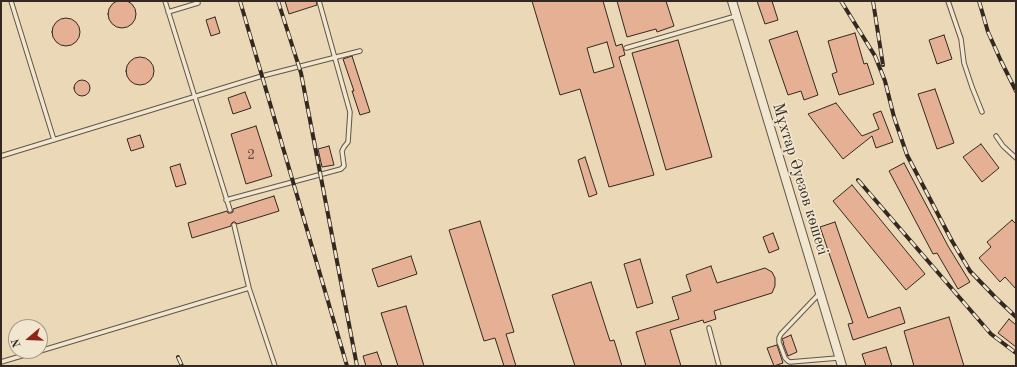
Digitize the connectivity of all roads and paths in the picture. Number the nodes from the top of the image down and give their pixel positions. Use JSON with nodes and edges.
{"nodes":[{"id":1,"x":11,"y":1,"type":"edge"},
{"id":2,"x":165,"y":1,"type":"edge"},
{"id":3,"x":197,"y":1,"type":"edge"},
{"id":4,"x":319,"y":1,"type":"edge"},
{"id":5,"x":732,"y":1,"type":"edge"},
{"id":6,"x":948,"y":1,"type":"edge"},
{"id":7,"x":168,"y":12,"type":"junction"},
{"id":8,"x":736,"y":16,"type":"junction"},
{"id":9,"x":626,"y":48,"type":"dead end"},
{"id":10,"x":360,"y":51,"type":"dead end"},
{"id":11,"x":335,"y":57,"type":"junction"},
{"id":12,"x":194,"y":96,"type":"junction"},
{"id":13,"x":982,"y":112,"type":"dead end"},
{"id":14,"x":996,"y":136,"type":"dead end"},
{"id":15,"x":54,"y":140,"type":"junction"},
{"id":16,"x":1,"y":156,"type":"edge"},
{"id":17,"x":1016,"y":158,"type":"edge"},
{"id":18,"x":226,"y":200,"type":"junction"},
{"id":19,"x":230,"y":210,"type":"dead end"},
{"id":20,"x":234,"y":225,"type":"dead end"},
{"id":21,"x":249,"y":288,"type":"junction"},
{"id":22,"x":820,"y":294,"type":"junction"},
{"id":23,"x":709,"y":328,"type":"dead end"},
{"id":24,"x":48,"y":348,"type":"edge"},
{"id":25,"x":11,"y":359,"type":"edge"},
{"id":26,"x":1,"y":362,"type":"edge"},
{"id":27,"x":840,"y":362,"type":"edge"},
{"id":28,"x":275,"y":366,"type":"edge"},
{"id":29,"x":720,"y":366,"type":"edge"}],
"edges":[{"from":1,"to":15,"type":"lane"},
{"from":2,"to":7,"type":"lane"},
{"from":3,"to":7,"type":"lane"},
{"from":4,"to":11,"type":"lane"},
{"from":5,"to":8,"type":"street","name":"Мұхтар Әуезов көшесі"},
{"from":6,"to":13,"type":"lane"},
{"from":7,"to":12,"type":"lane"},
{"from":8,"to":9,"type":"lane"},
{"from":8,"to":22,"type":"street","name":"Мұхтар Әуезов көшесі"},
{"from":10,"to":11,"type":"lane"},
{"from":11,"to":12,"type":"lane"},
{"from":11,"to":18,"type":"lane"},
{"from":12,"to":15,"type":"lane"},
{"from":12,"to":18,"type":"lane"},
{"from":14,"to":17,"type":"lane"},
{"from":15,"to":16,"type":"lane"},
{"from":18,"to":19,"type":"lane"},
{"from":20,"to":21,"type":"lane"},
{"from":21,"to":24,"type":"lane"},
{"from":21,"to":28,"type":"lane"},
{"from":22,"to":27,"type":"street","name":"Мұхтар Әуезов көшесі"},
{"from":22,"to":27,"type":"lane"},
{"from":23,"to":29,"type":"lane"},
{"from":25,"to":26,"type":"lane"}]}
